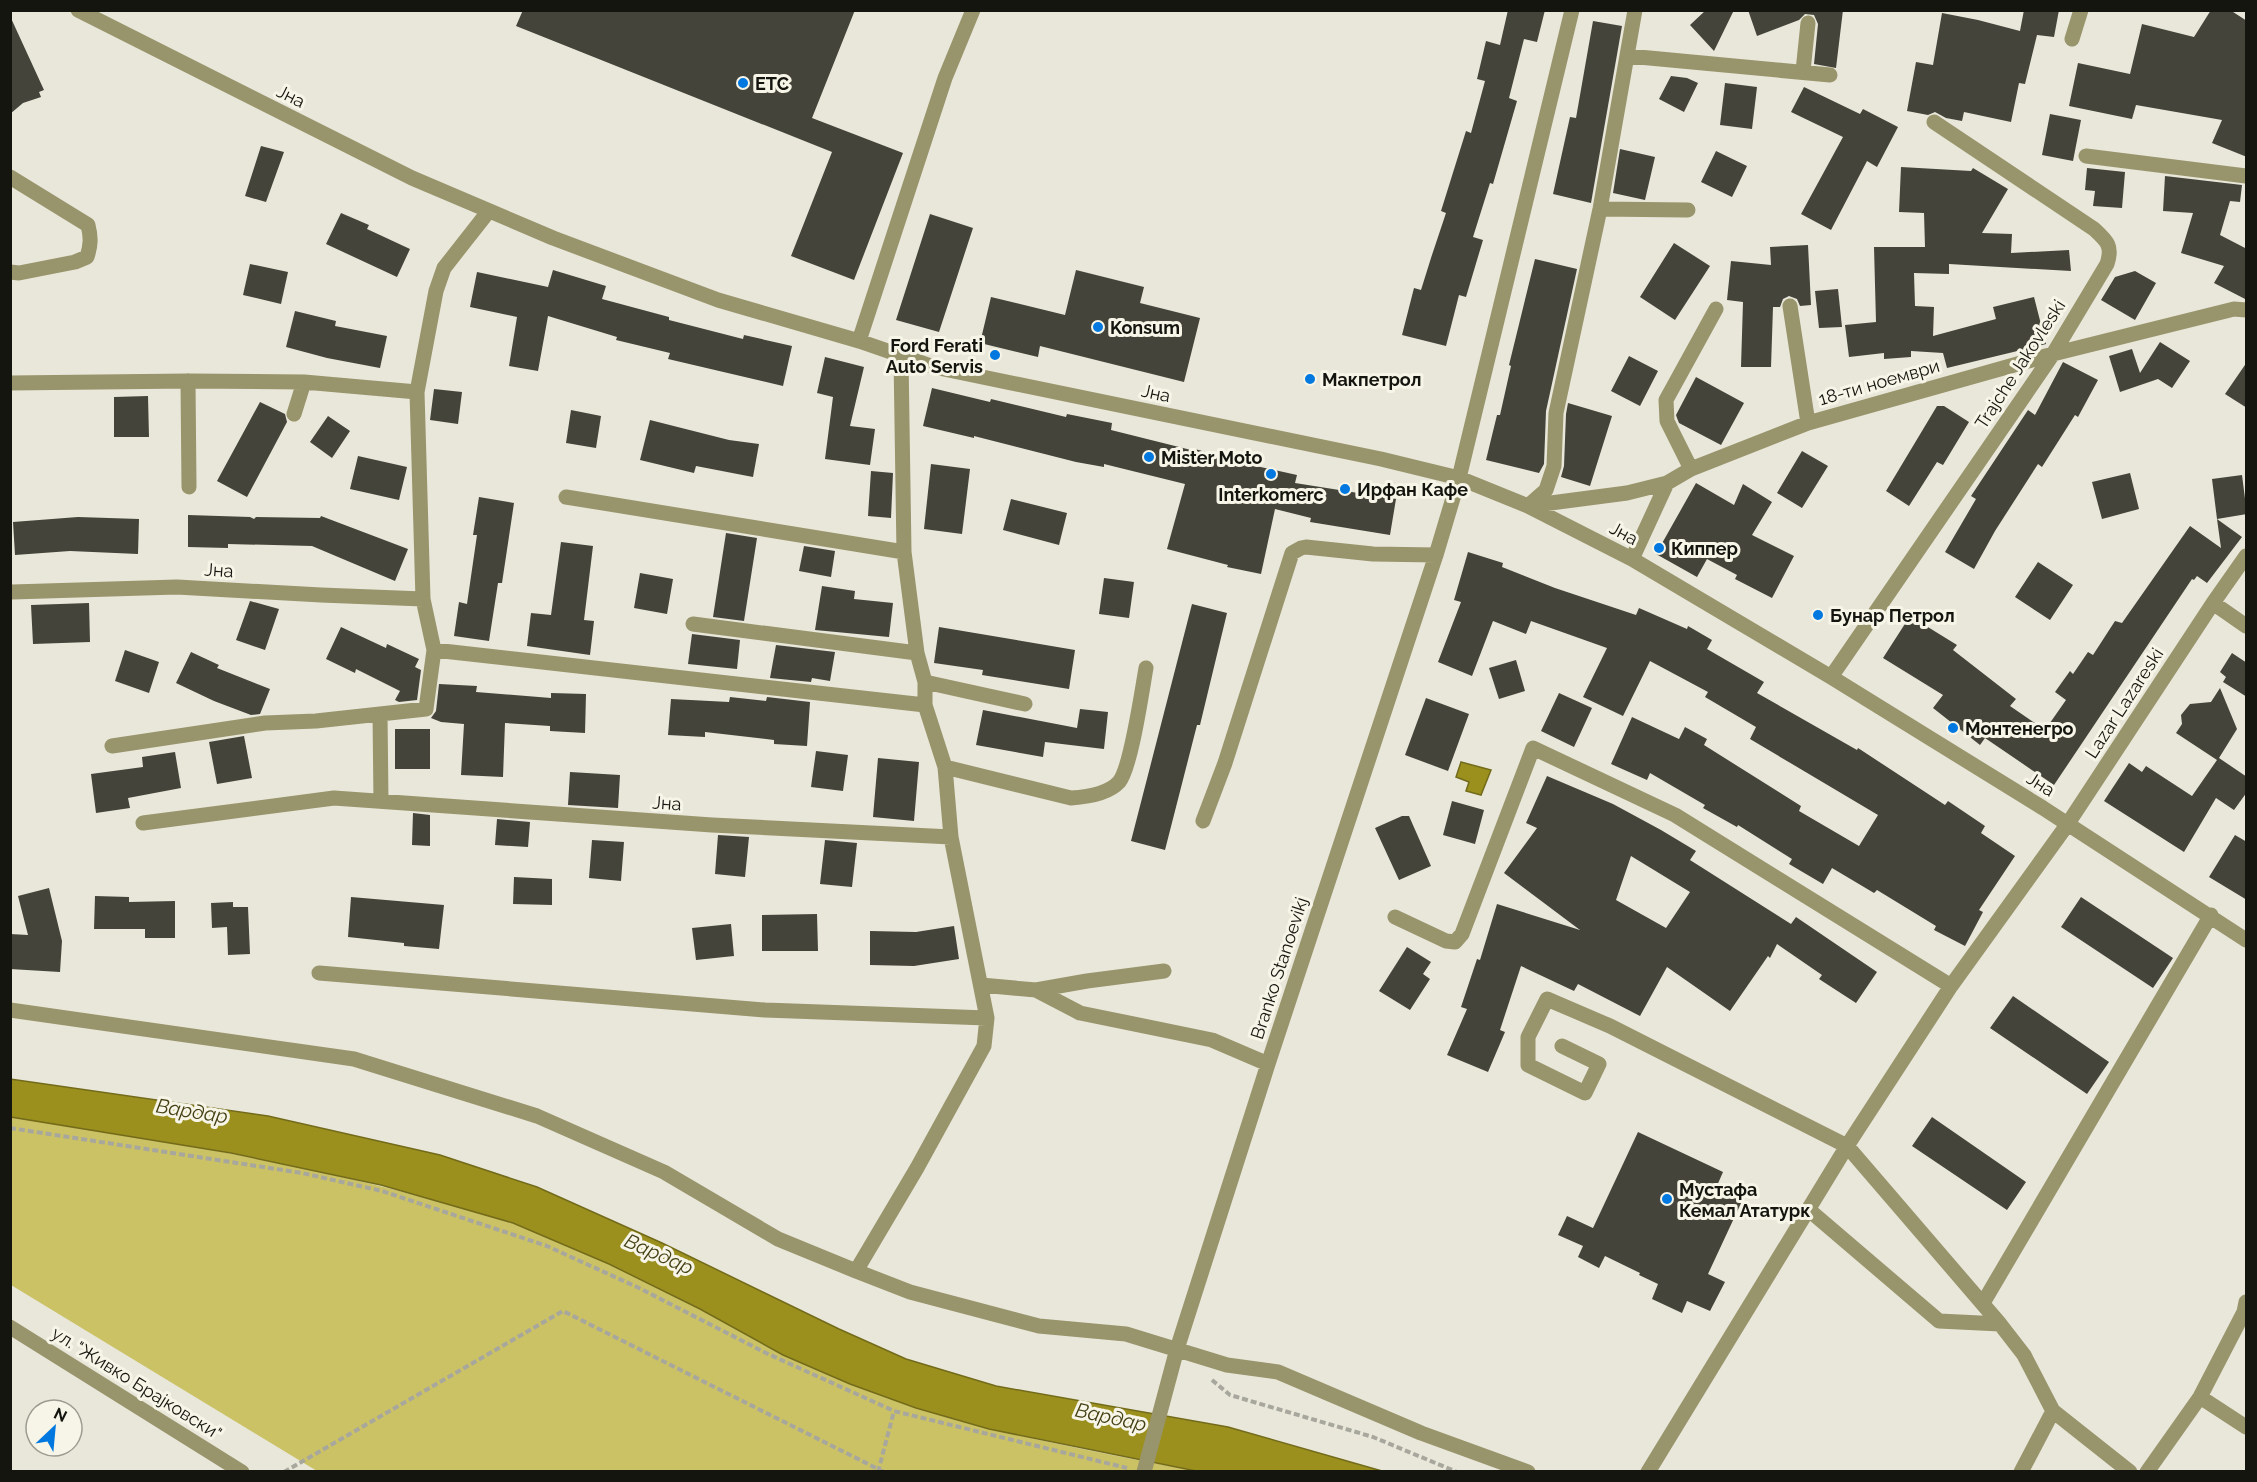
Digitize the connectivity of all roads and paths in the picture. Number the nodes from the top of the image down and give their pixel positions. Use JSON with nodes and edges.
{"nodes":[{"id":1,"x":78,"y":10,"type":"edge"},
{"id":2,"x":973,"y":10,"type":"edge"},
{"id":3,"x":1572,"y":10,"type":"edge"},
{"id":4,"x":1635,"y":10,"type":"edge"},
{"id":5,"x":2081,"y":10,"type":"edge"},
{"id":6,"x":1808,"y":23,"type":"dead end"},
{"id":7,"x":2072,"y":39,"type":"dead end"},
{"id":8,"x":1628,"y":56,"type":"junction"},
{"id":9,"x":1803,"y":71,"type":"junction"},
{"id":10,"x":1830,"y":75,"type":"dead end"},
{"id":11,"x":1934,"y":122,"type":"dead end"},
{"id":12,"x":2086,"y":156,"type":"dead end"},
{"id":13,"x":2247,"y":176,"type":"edge"},
{"id":14,"x":10,"y":177,"type":"edge"},
{"id":15,"x":1600,"y":209,"type":"junction"},
{"id":16,"x":1688,"y":210,"type":"dead end"},
{"id":17,"x":488,"y":212,"type":"junction"},
{"id":18,"x":10,"y":272,"type":"edge"},
{"id":19,"x":1790,"y":306,"type":"dead end"},
{"id":20,"x":1716,"y":309,"type":"dead end"},
{"id":21,"x":2247,"y":310,"type":"edge"},
{"id":22,"x":859,"y":341,"type":"junction"},
{"id":23,"x":2054,"y":354,"type":"junction"},
{"id":24,"x":901,"y":357,"type":"junction"},
{"id":25,"x":188,"y":381,"type":"junction"},
{"id":26,"x":304,"y":382,"type":"junction"},
{"id":27,"x":10,"y":383,"type":"edge"},
{"id":28,"x":417,"y":392,"type":"junction"},
{"id":29,"x":294,"y":414,"type":"dead end"},
{"id":30,"x":1808,"y":423,"type":"junction"},
{"id":31,"x":1691,"y":469,"type":"junction"},
{"id":32,"x":1460,"y":478,"type":"junction"},
{"id":33,"x":1666,"y":483,"type":"junction"},
{"id":34,"x":189,"y":487,"type":"dead end"},
{"id":35,"x":566,"y":497,"type":"dead end"},
{"id":36,"x":1528,"y":506,"type":"junction"},
{"id":37,"x":904,"y":552,"type":"junction"},
{"id":38,"x":1437,"y":555,"type":"junction"},
{"id":39,"x":2247,"y":556,"type":"edge"},
{"id":40,"x":1632,"y":560,"type":"junction"},
{"id":41,"x":12,"y":592,"type":"dead end"},
{"id":42,"x":423,"y":599,"type":"junction"},
{"id":43,"x":2213,"y":603,"type":"junction"},
{"id":44,"x":693,"y":624,"type":"dead end"},
{"id":45,"x":2247,"y":626,"type":"edge"},
{"id":46,"x":434,"y":650,"type":"junction"},
{"id":47,"x":917,"y":653,"type":"junction"},
{"id":48,"x":1146,"y":668,"type":"dead end"},
{"id":49,"x":1831,"y":677,"type":"junction"},
{"id":50,"x":925,"y":682,"type":"junction"},
{"id":51,"x":1025,"y":704,"type":"dead end"},
{"id":52,"x":925,"y":705,"type":"junction"},
{"id":53,"x":380,"y":714,"type":"junction"},
{"id":54,"x":112,"y":746,"type":"dead end"},
{"id":55,"x":945,"y":767,"type":"junction"},
{"id":56,"x":381,"y":801,"type":"junction"},
{"id":57,"x":1203,"y":820,"type":"dead end"},
{"id":58,"x":143,"y":823,"type":"dead end"},
{"id":59,"x":2067,"y":825,"type":"junction"},
{"id":60,"x":951,"y":837,"type":"junction"},
{"id":61,"x":2211,"y":915,"type":"junction"},
{"id":62,"x":1395,"y":917,"type":"dead end"},
{"id":63,"x":2247,"y":940,"type":"edge"},
{"id":64,"x":1164,"y":971,"type":"dead end"},
{"id":65,"x":319,"y":974,"type":"dead end"},
{"id":66,"x":981,"y":985,"type":"junction"},
{"id":67,"x":1951,"y":986,"type":"junction"},
{"id":68,"x":1036,"y":990,"type":"junction"},
{"id":69,"x":10,"y":1010,"type":"edge"},
{"id":70,"x":987,"y":1018,"type":"junction"},
{"id":71,"x":1562,"y":1046,"type":"dead end"},
{"id":72,"x":1268,"y":1064,"type":"junction"},
{"id":73,"x":10,"y":1128,"type":"edge"},
{"id":74,"x":1847,"y":1146,"type":"junction"},
{"id":75,"x":1809,"y":1210,"type":"junction"},
{"id":76,"x":856,"y":1271,"type":"junction"},
{"id":77,"x":2247,"y":1302,"type":"edge"},
{"id":78,"x":1983,"y":1303,"type":"junction"},
{"id":79,"x":2000,"y":1324,"type":"junction"},
{"id":80,"x":10,"y":1327,"type":"edge"},
{"id":81,"x":1177,"y":1349,"type":"junction"},
{"id":82,"x":1203,"y":1372,"type":"dead end"},
{"id":83,"x":2200,"y":1397,"type":"junction"},
{"id":84,"x":894,"y":1411,"type":"junction"},
{"id":85,"x":2053,"y":1411,"type":"junction"},
{"id":86,"x":2247,"y":1427,"type":"edge"},
{"id":87,"x":1128,"y":1469,"type":"dead end"},
{"id":88,"x":880,"y":1470,"type":"edge"},
{"id":89,"x":242,"y":1472,"type":"edge"},
{"id":90,"x":284,"y":1472,"type":"edge"},
{"id":91,"x":1144,"y":1472,"type":"edge"},
{"id":92,"x":1457,"y":1472,"type":"edge"},
{"id":93,"x":1528,"y":1472,"type":"edge"},
{"id":94,"x":1648,"y":1472,"type":"edge"},
{"id":95,"x":2021,"y":1472,"type":"edge"},
{"id":96,"x":2130,"y":1472,"type":"edge"},
{"id":97,"x":2146,"y":1472,"type":"edge"}],
"edges":[{"from":1,"to":17,"type":"street","name":"Јна"},
{"from":2,"to":22,"type":"street"},
{"from":3,"to":32,"type":"street","name":"Branko Stanoevikj"},
{"from":4,"to":8,"type":"street"},
{"from":5,"to":7,"type":"street"},
{"from":6,"to":9,"type":"street"},
{"from":8,"to":9,"type":"street"},
{"from":8,"to":15,"type":"street"},
{"from":9,"to":10,"type":"street"},
{"from":11,"to":23,"type":"street","name":"Trajche Jakovleski"},
{"from":12,"to":13,"type":"street"},
{"from":14,"to":18,"type":"street"},
{"from":15,"to":16,"type":"street"},
{"from":15,"to":36,"type":"street"},
{"from":17,"to":22,"type":"street","name":"Јна"},
{"from":17,"to":28,"type":"street"},
{"from":19,"to":30,"type":"street"},
{"from":20,"to":31,"type":"street"},
{"from":21,"to":23,"type":"street","name":"18-ти ноември"},
{"from":22,"to":24,"type":"street","name":"Јна"},
{"from":23,"to":30,"type":"street","name":"18-ти ноември"},
{"from":23,"to":49,"type":"street","name":"Trajche Jakovleski"},
{"from":24,"to":32,"type":"street","name":"Јна"},
{"from":24,"to":37,"type":"street"},
{"from":25,"to":26,"type":"street"},
{"from":25,"to":27,"type":"street"},
{"from":25,"to":34,"type":"street"},
{"from":26,"to":28,"type":"street"},
{"from":26,"to":29,"type":"street"},
{"from":28,"to":42,"type":"street"},
{"from":30,"to":31,"type":"street","name":"18-ти ноември"},
{"from":31,"to":33,"type":"street","name":"18-ти ноември"},
{"from":32,"to":36,"type":"street","name":"Јна"},
{"from":32,"to":38,"type":"street","name":"Branko Stanoevikj"},
{"from":33,"to":36,"type":"street","name":"18-ти ноември"},
{"from":33,"to":40,"type":"street"},
{"from":35,"to":37,"type":"street"},
{"from":36,"to":40,"type":"street","name":"Јна"},
{"from":37,"to":47,"type":"street"},
{"from":38,"to":57,"type":"street"},
{"from":38,"to":72,"type":"street","name":"Branko Stanoevikj"},
{"from":39,"to":43,"type":"street","name":"Lazar Lazareski"},
{"from":40,"to":49,"type":"street","name":"Јна"},
{"from":41,"to":42,"type":"street","name":"Јна"},
{"from":42,"to":46,"type":"street"},
{"from":43,"to":45,"type":"street"},
{"from":43,"to":59,"type":"street","name":"Lazar Lazareski"},
{"from":44,"to":47,"type":"street"},
{"from":46,"to":52,"type":"street"},
{"from":46,"to":53,"type":"street"},
{"from":47,"to":50,"type":"street"},
{"from":48,"to":55,"type":"street"},
{"from":49,"to":59,"type":"street","name":"Јна"},
{"from":50,"to":51,"type":"street"},
{"from":50,"to":52,"type":"street"},
{"from":52,"to":55,"type":"street"},
{"from":53,"to":54,"type":"street"},
{"from":53,"to":56,"type":"street"},
{"from":55,"to":60,"type":"street"},
{"from":56,"to":58,"type":"street","name":"Јна"},
{"from":56,"to":60,"type":"street","name":"Јна"},
{"from":59,"to":61,"type":"street","name":"Јна"},
{"from":59,"to":67,"type":"street","name":"Lazar Lazareski"},
{"from":60,"to":66,"type":"street"},
{"from":61,"to":63,"type":"street","name":"Јна"},
{"from":61,"to":78,"type":"street"},
{"from":62,"to":67,"type":"street"},
{"from":64,"to":68,"type":"street"},
{"from":65,"to":70,"type":"street"},
{"from":66,"to":68,"type":"street"},
{"from":66,"to":70,"type":"street"},
{"from":67,"to":74,"type":"street","name":"Lazar Lazareski"},
{"from":68,"to":72,"type":"street"},
{"from":69,"to":76,"type":"street"},
{"from":70,"to":76,"type":"street"},
{"from":71,"to":74,"type":"street"},
{"from":72,"to":81,"type":"street","name":"Branko Stanoevikj"},
{"from":73,"to":84,"type":"path"},
{"from":74,"to":75,"type":"street","name":"Lazar Lazareski"},
{"from":74,"to":78,"type":"street"},
{"from":75,"to":79,"type":"street"},
{"from":75,"to":94,"type":"street","name":"Lazar Lazareski"},
{"from":76,"to":81,"type":"street"},
{"from":77,"to":83,"type":"street"},
{"from":78,"to":79,"type":"street"},
{"from":79,"to":85,"type":"street"},
{"from":80,"to":89,"type":"street","name":"ул. \"Живко Брајковски\""},
{"from":81,"to":91,"type":"street","name":"Branko Stanoevikj"},
{"from":81,"to":93,"type":"street"},
{"from":82,"to":92,"type":"path"},
{"from":83,"to":86,"type":"street"},
{"from":83,"to":97,"type":"street"},
{"from":84,"to":87,"type":"path"},
{"from":84,"to":88,"type":"path"},
{"from":85,"to":95,"type":"street"},
{"from":85,"to":96,"type":"street"},
{"from":88,"to":90,"type":"path"}]}
